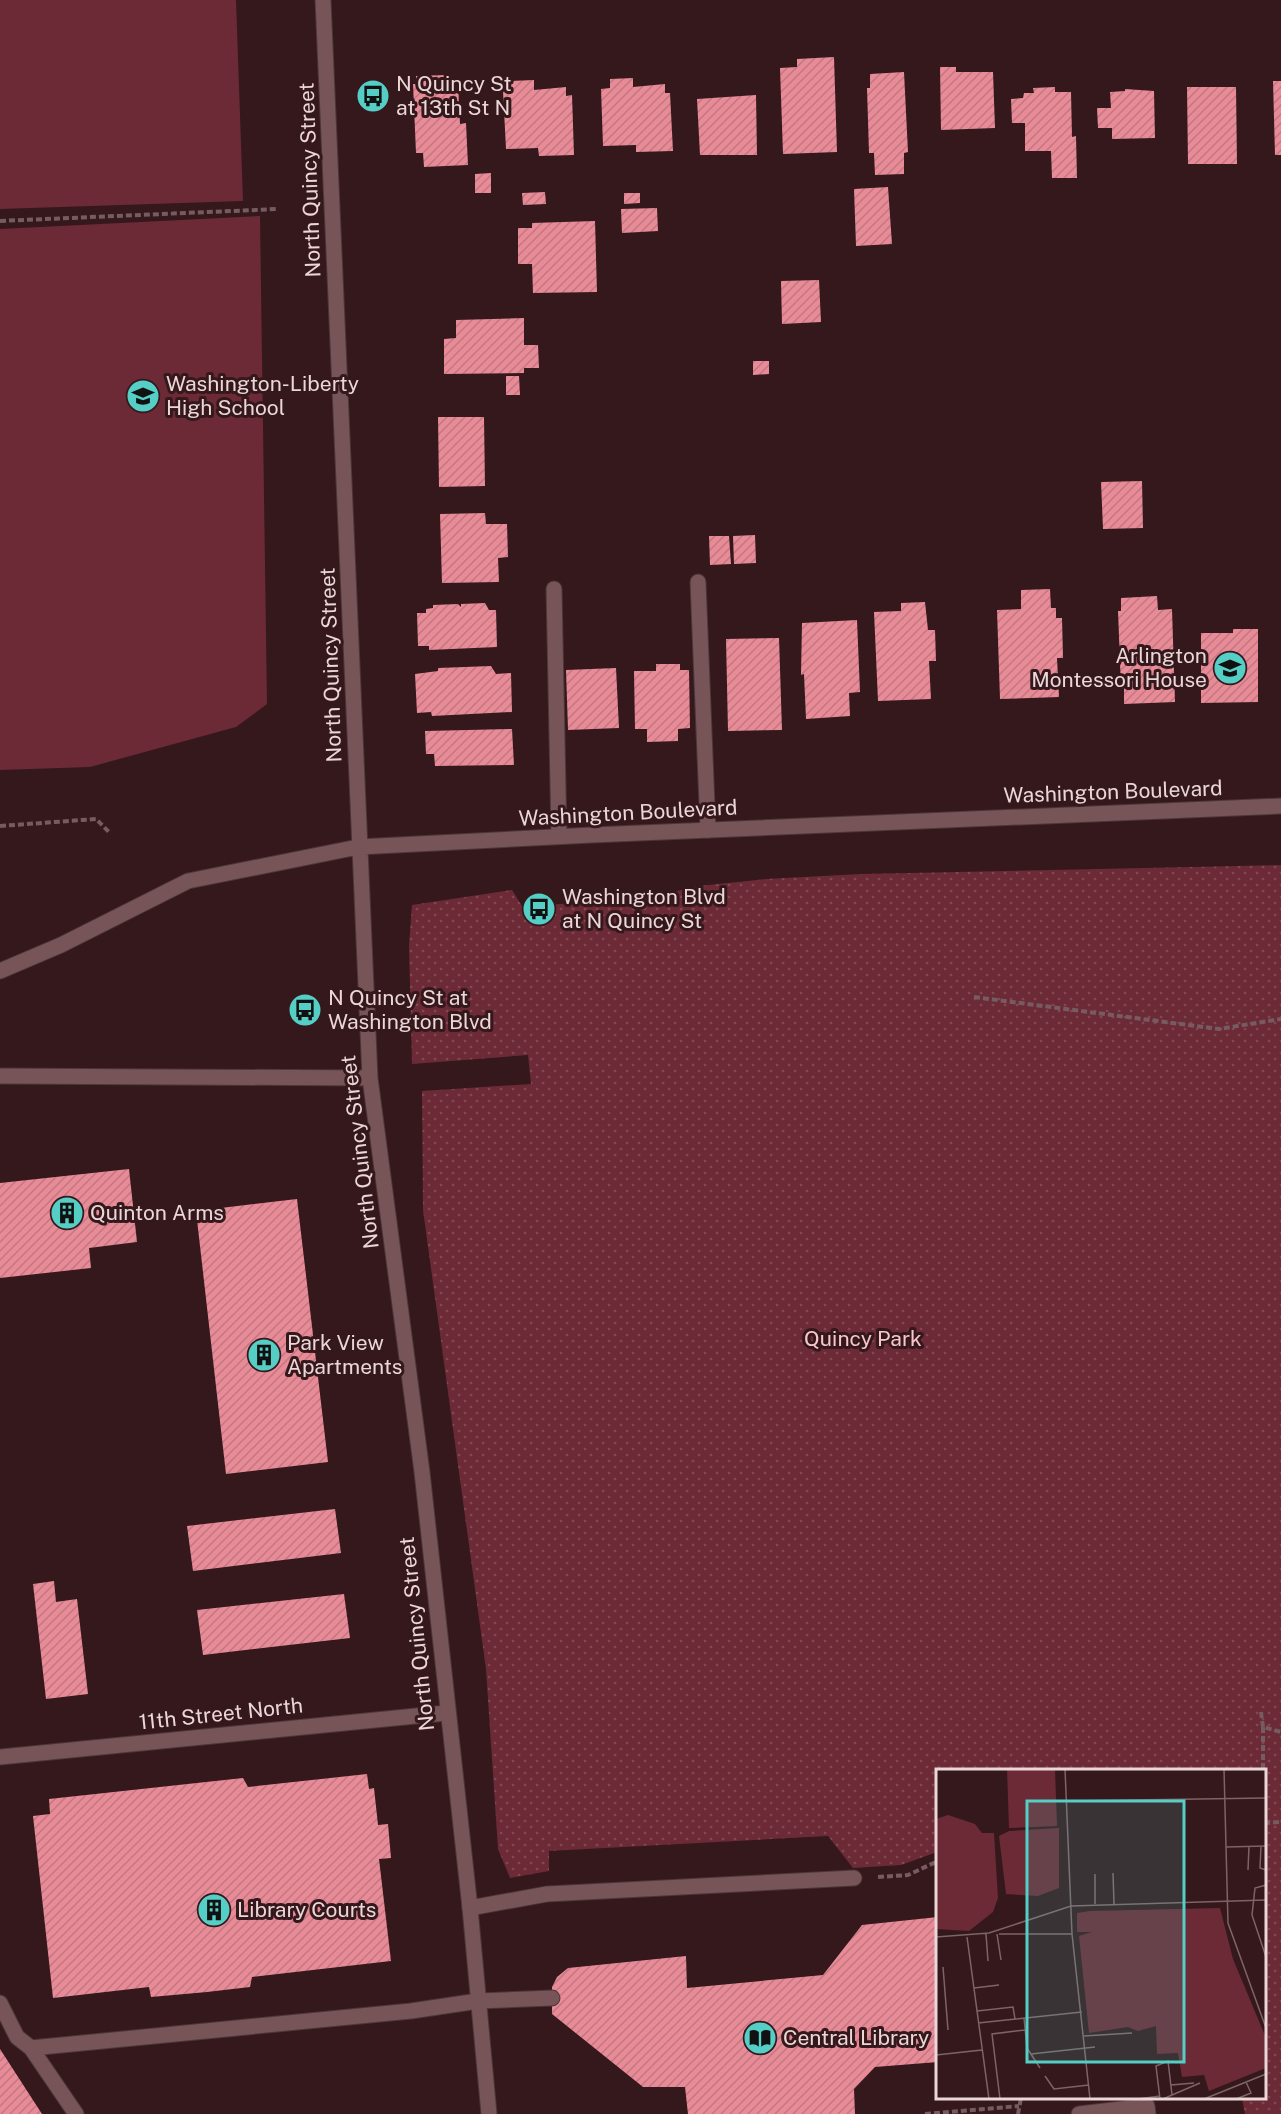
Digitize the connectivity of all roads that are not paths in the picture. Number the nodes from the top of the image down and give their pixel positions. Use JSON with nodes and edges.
{"nodes":[{"id":1,"x":323,"y":0,"type":"edge"},
{"id":2,"x":698,"y":582,"type":"dead end"},
{"id":3,"x":554,"y":589,"type":"dead end"},
{"id":4,"x":1281,"y":806,"type":"edge"},
{"id":5,"x":708,"y":830,"type":"junction"},
{"id":6,"x":560,"y":836,"type":"junction"},
{"id":7,"x":358,"y":847,"type":"junction"},
{"id":8,"x":0,"y":971,"type":"edge"},
{"id":9,"x":0,"y":1076,"type":"edge"},
{"id":10,"x":370,"y":1078,"type":"junction"},
{"id":11,"x":446,"y":1713,"type":"junction"},
{"id":12,"x":0,"y":1757,"type":"edge"},
{"id":13,"x":854,"y":1878,"type":"road end"},
{"id":14,"x":470,"y":1908,"type":"junction"},
{"id":15,"x":552,"y":1998,"type":"dead end"},
{"id":16,"x":478,"y":2001,"type":"junction"},
{"id":17,"x":0,"y":2003,"type":"edge"},
{"id":18,"x":31,"y":2048,"type":"junction"},
{"id":19,"x":76,"y":2114,"type":"edge"},
{"id":20,"x":489,"y":2114,"type":"edge"},
{"id":21,"x":1079,"y":2114,"type":"edge"},
{"id":22,"x":1148,"y":2114,"type":"edge"}],
"edges":[{"from":1,"to":7,"type":"main road","name":"North Quincy Street"},
{"from":2,"to":5,"type":"main road"},
{"from":3,"to":6,"type":"main road"},
{"from":4,"to":5,"type":"main road","name":"Washington Boulevard"},
{"from":5,"to":6,"type":"main road","name":"Washington Boulevard"},
{"from":6,"to":7,"type":"main road","name":"Washington Boulevard"},
{"from":7,"to":8,"type":"main road","name":"Washington Boulevard"},
{"from":7,"to":10,"type":"main road","name":"North Quincy Street"},
{"from":9,"to":10,"type":"main road"},
{"from":10,"to":11,"type":"main road","name":"North Quincy Street"},
{"from":11,"to":12,"type":"main road","name":"11th Street North"},
{"from":11,"to":14,"type":"main road","name":"North Quincy Street"},
{"from":13,"to":14,"type":"main road"},
{"from":14,"to":16,"type":"main road","name":"North Quincy Street"},
{"from":15,"to":16,"type":"main road"},
{"from":16,"to":18,"type":"main road"},
{"from":16,"to":20,"type":"main road","name":"North Quincy Street"},
{"from":17,"to":18,"type":"main road"},
{"from":18,"to":19,"type":"main road"},
{"from":21,"to":22,"type":"main road"}]}
